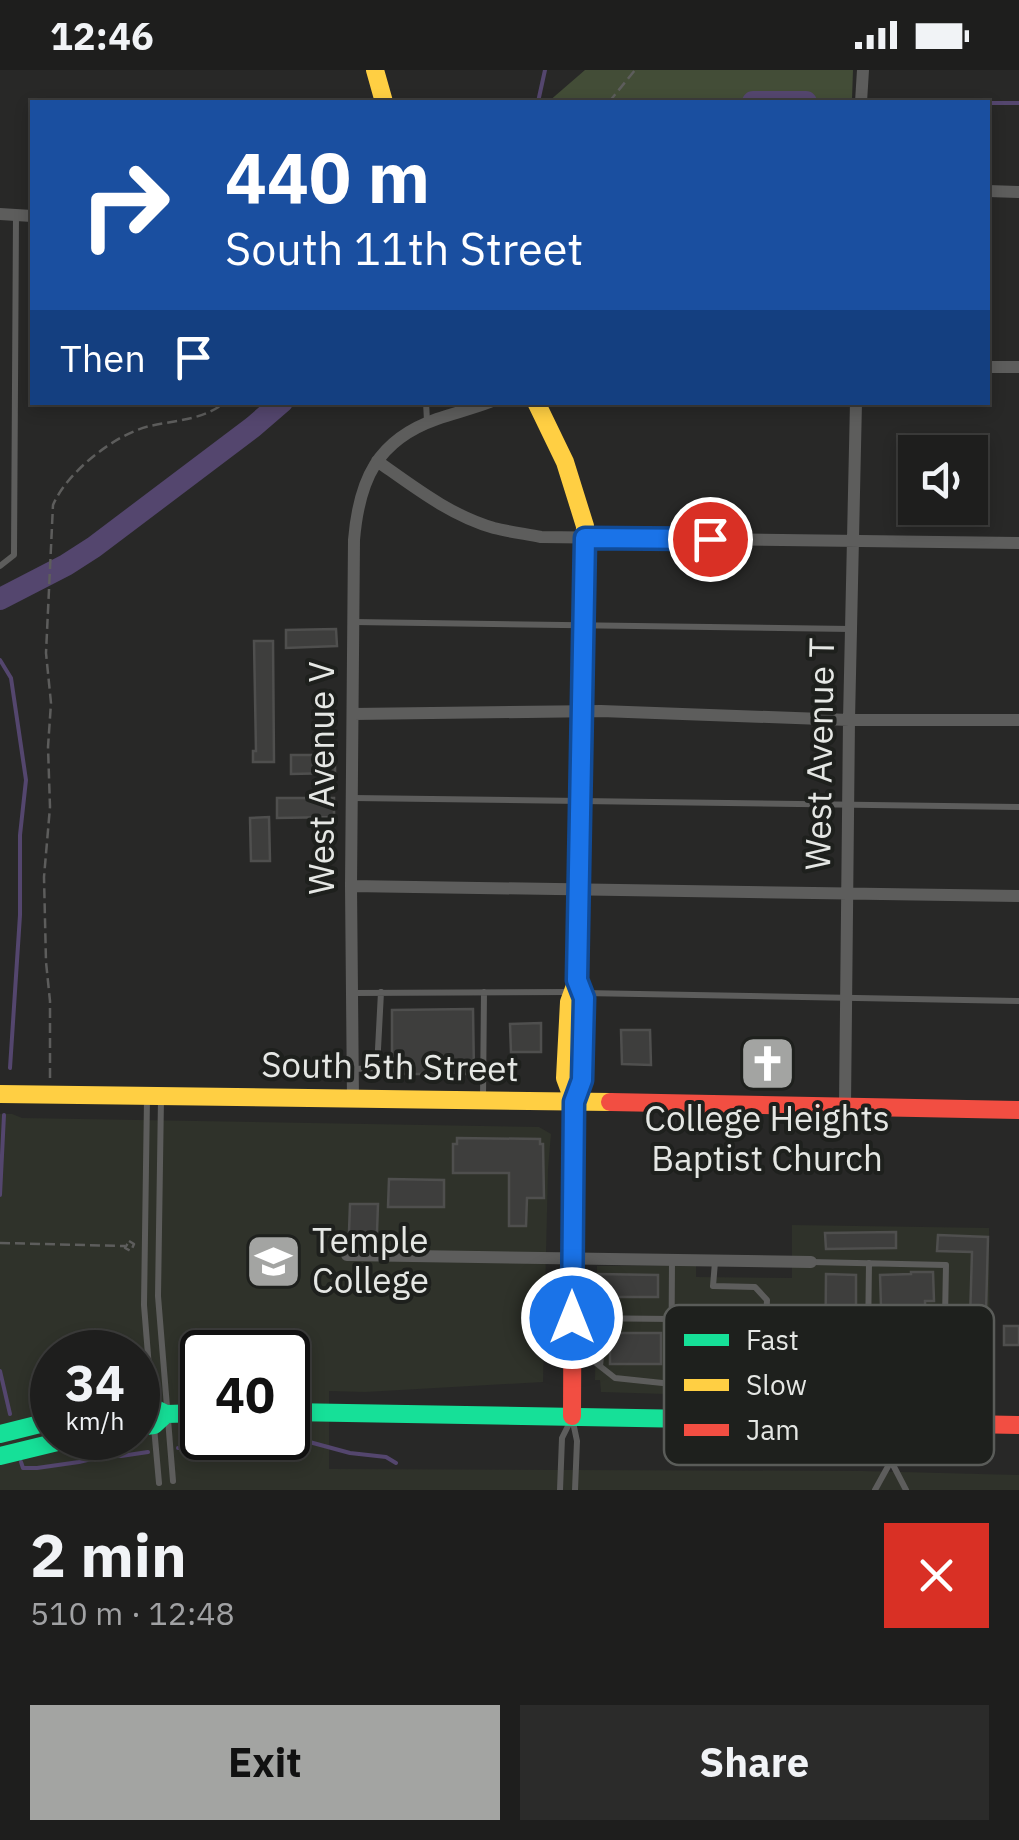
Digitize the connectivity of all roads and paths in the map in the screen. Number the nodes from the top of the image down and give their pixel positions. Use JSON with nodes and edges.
{"nodes":[{"id":1,"x":375,"y":70,"type":"edge"},
{"id":2,"x":635,"y":70,"type":"edge"},
{"id":3,"x":863,"y":70,"type":"edge"},
{"id":4,"x":374,"y":100,"type":"edge"},
{"id":5,"x":383,"y":100,"type":"edge"},
{"id":6,"x":611,"y":100,"type":"edge"},
{"id":7,"x":862,"y":100,"type":"edge"},
{"id":8,"x":990,"y":191,"type":"edge"},
{"id":9,"x":1019,"y":192,"type":"edge"},
{"id":10,"x":0,"y":214,"type":"edge"},
{"id":11,"x":16,"y":214,"type":"junction"},
{"id":12,"x":30,"y":216,"type":"edge"},
{"id":13,"x":990,"y":367,"type":"edge"},
{"id":14,"x":1019,"y":368,"type":"edge"},
{"id":15,"x":220,"y":405,"type":"edge"},
{"id":16,"x":426,"y":405,"type":"edge"},
{"id":17,"x":479,"y":405,"type":"edge"},
{"id":18,"x":538,"y":405,"type":"edge"},
{"id":19,"x":856,"y":405,"type":"edge"},
{"id":20,"x":427,"y":423,"type":"junction"},
{"id":21,"x":377,"y":462,"type":"junction"},
{"id":22,"x":585,"y":538,"type":"junction"},
{"id":23,"x":853,"y":541,"type":"junction"},
{"id":24,"x":1019,"y":544,"type":"edge"},
{"id":25,"x":0,"y":566,"type":"edge"},
{"id":26,"x":353,"y":622,"type":"junction"},
{"id":27,"x":584,"y":625,"type":"junction"},
{"id":28,"x":851,"y":629,"type":"junction"},
{"id":29,"x":583,"y":711,"type":"junction"},
{"id":30,"x":352,"y":714,"type":"junction"},
{"id":31,"x":850,"y":720,"type":"junction"},
{"id":32,"x":1019,"y":720,"type":"edge"},
{"id":33,"x":352,"y":798,"type":"junction"},
{"id":34,"x":581,"y":801,"type":"junction"},
{"id":35,"x":849,"y":804,"type":"junction"},
{"id":36,"x":1019,"y":808,"type":"edge"},
{"id":37,"x":351,"y":886,"type":"junction"},
{"id":38,"x":580,"y":889,"type":"junction"},
{"id":39,"x":849,"y":892,"type":"junction"},
{"id":40,"x":1019,"y":896,"type":"edge"},
{"id":41,"x":577,"y":988,"type":"junction"},
{"id":42,"x":380,"y":992,"type":"junction"},
{"id":43,"x":484,"y":992,"type":"junction"},
{"id":44,"x":352,"y":993,"type":"junction"},
{"id":45,"x":846,"y":998,"type":"junction"},
{"id":46,"x":1019,"y":1000,"type":"edge"},
{"id":47,"x":352,"y":1069,"type":"junction"},
{"id":48,"x":0,"y":1094,"type":"edge"},
{"id":49,"x":50,"y":1095,"type":"junction"},
{"id":50,"x":154,"y":1096,"type":"junction"},
{"id":51,"x":353,"y":1100,"type":"junction"},
{"id":52,"x":483,"y":1101,"type":"junction"},
{"id":53,"x":574,"y":1102,"type":"junction"},
{"id":54,"x":845,"y":1106,"type":"junction"},
{"id":55,"x":1019,"y":1110,"type":"edge"},
{"id":56,"x":0,"y":1243,"type":"edge"},
{"id":57,"x":125,"y":1246,"type":"dead end"},
{"id":58,"x":347,"y":1256,"type":"dead end"},
{"id":59,"x":573,"y":1258,"type":"junction"},
{"id":60,"x":672,"y":1260,"type":"junction"},
{"id":61,"x":715,"y":1260,"type":"junction"},
{"id":62,"x":810,"y":1262,"type":"joint"},
{"id":63,"x":869,"y":1264,"type":"junction"},
{"id":64,"x":672,"y":1305,"type":"edge"},
{"id":65,"x":767,"y":1305,"type":"edge"},
{"id":66,"x":869,"y":1305,"type":"edge"},
{"id":67,"x":945,"y":1305,"type":"edge"},
{"id":68,"x":572,"y":1318,"type":"junction"},
{"id":69,"x":605,"y":1319,"type":"junction"},
{"id":70,"x":664,"y":1319,"type":"edge"},
{"id":71,"x":145,"y":1330,"type":"edge"},
{"id":72,"x":154,"y":1330,"type":"edge"},
{"id":73,"x":572,"y":1344,"type":"junction"},
{"id":74,"x":600,"y":1366,"type":"junction"},
{"id":75,"x":664,"y":1383,"type":"edge"},
{"id":76,"x":310,"y":1412,"type":"edge"},
{"id":77,"x":572,"y":1416,"type":"junction"},
{"id":78,"x":664,"y":1418,"type":"edge"},
{"id":79,"x":994,"y":1425,"type":"edge"},
{"id":80,"x":1019,"y":1425,"type":"edge"},
{"id":81,"x":30,"y":1426,"type":"edge"},
{"id":82,"x":0,"y":1434,"type":"edge"},
{"id":83,"x":160,"y":1447,"type":"edge"},
{"id":84,"x":30,"y":1449,"type":"edge"},
{"id":85,"x":0,"y":1456,"type":"edge"},
{"id":86,"x":157,"y":1460,"type":"edge"},
{"id":87,"x":889,"y":1465,"type":"edge"},
{"id":88,"x":893,"y":1465,"type":"edge"},
{"id":89,"x":172,"y":1482,"type":"dead end"},
{"id":90,"x":160,"y":1483,"type":"dead end"},
{"id":91,"x":560,"y":1490,"type":"edge"},
{"id":92,"x":575,"y":1490,"type":"edge"},
{"id":93,"x":875,"y":1490,"type":"edge"},
{"id":94,"x":906,"y":1490,"type":"edge"}],
"edges":[{"from":1,"to":4,"type":"street"},
{"from":1,"to":5,"type":"street"},
{"from":2,"to":6,"type":"path"},
{"from":3,"to":7,"type":"street"},
{"from":8,"to":9,"type":"street"},
{"from":10,"to":11,"type":"street"},
{"from":11,"to":12,"type":"street"},
{"from":11,"to":25,"type":"lane"},
{"from":13,"to":14,"type":"street"},
{"from":15,"to":49,"type":"path"},
{"from":16,"to":20,"type":"lane"},
{"from":17,"to":20,"type":"street"},
{"from":18,"to":22,"type":"street"},
{"from":19,"to":23,"type":"street","name":"West Avenue T"},
{"from":20,"to":21,"type":"street"},
{"from":21,"to":22,"type":"street"},
{"from":21,"to":26,"type":"street","name":"West Avenue V"},
{"from":22,"to":23,"type":"street"},
{"from":22,"to":27,"type":"street"},
{"from":23,"to":24,"type":"street"},
{"from":23,"to":28,"type":"street","name":"West Avenue T"},
{"from":26,"to":27,"type":"lane"},
{"from":26,"to":30,"type":"street","name":"West Avenue V"},
{"from":27,"to":28,"type":"lane"},
{"from":27,"to":29,"type":"street"},
{"from":28,"to":31,"type":"street","name":"West Avenue T"},
{"from":29,"to":30,"type":"street"},
{"from":29,"to":31,"type":"street"},
{"from":29,"to":34,"type":"street"},
{"from":30,"to":33,"type":"street","name":"West Avenue V"},
{"from":31,"to":32,"type":"street"},
{"from":31,"to":35,"type":"street","name":"West Avenue T"},
{"from":33,"to":34,"type":"lane"},
{"from":33,"to":37,"type":"street","name":"West Avenue V"},
{"from":34,"to":35,"type":"lane"},
{"from":34,"to":38,"type":"street"},
{"from":35,"to":36,"type":"lane"},
{"from":35,"to":39,"type":"street","name":"West Avenue T"},
{"from":37,"to":38,"type":"street"},
{"from":37,"to":44,"type":"street","name":"West Avenue V"},
{"from":38,"to":39,"type":"street"},
{"from":38,"to":41,"type":"street"},
{"from":39,"to":40,"type":"street"},
{"from":39,"to":45,"type":"street","name":"West Avenue T"},
{"from":41,"to":43,"type":"lane"},
{"from":41,"to":45,"type":"lane"},
{"from":41,"to":53,"type":"street"},
{"from":42,"to":43,"type":"lane"},
{"from":42,"to":44,"type":"lane"},
{"from":42,"to":47,"type":"lane"},
{"from":43,"to":52,"type":"lane"},
{"from":44,"to":47,"type":"street","name":"West Avenue V"},
{"from":45,"to":46,"type":"lane"},
{"from":45,"to":54,"type":"street","name":"West Avenue T"},
{"from":47,"to":51,"type":"street","name":"West Avenue V"},
{"from":48,"to":49,"type":"street","name":"South 5th Street"},
{"from":49,"to":50,"type":"street","name":"South 5th Street"},
{"from":50,"to":51,"type":"street","name":"South 5th Street"},
{"from":50,"to":71,"type":"lane"},
{"from":50,"to":72,"type":"lane"},
{"from":51,"to":52,"type":"street","name":"South 5th Street"},
{"from":52,"to":53,"type":"street","name":"South 5th Street"},
{"from":53,"to":54,"type":"street","name":"South 5th Street"},
{"from":53,"to":59,"type":"street"},
{"from":54,"to":55,"type":"street","name":"South 5th Street"},
{"from":56,"to":57,"type":"path"},
{"from":58,"to":59,"type":"street"},
{"from":59,"to":60,"type":"street"},
{"from":59,"to":68,"type":"street"},
{"from":60,"to":61,"type":"street"},
{"from":60,"to":64,"type":"lane"},
{"from":61,"to":62,"type":"street"},
{"from":61,"to":65,"type":"lane"},
{"from":62,"to":63,"type":"lane"},
{"from":63,"to":66,"type":"lane"},
{"from":63,"to":67,"type":"lane"},
{"from":68,"to":69,"type":"lane"},
{"from":68,"to":73,"type":"street"},
{"from":69,"to":70,"type":"lane"},
{"from":69,"to":74,"type":"lane"},
{"from":73,"to":74,"type":"lane"},
{"from":73,"to":77,"type":"street"},
{"from":74,"to":75,"type":"lane"},
{"from":76,"to":77,"type":"street"},
{"from":77,"to":78,"type":"street"},
{"from":77,"to":91,"type":"lane"},
{"from":77,"to":92,"type":"lane"},
{"from":79,"to":80,"type":"street"},
{"from":81,"to":82,"type":"street"},
{"from":83,"to":89,"type":"lane"},
{"from":84,"to":85,"type":"street"},
{"from":86,"to":90,"type":"lane"},
{"from":87,"to":93,"type":"lane"},
{"from":88,"to":94,"type":"lane"}]}
